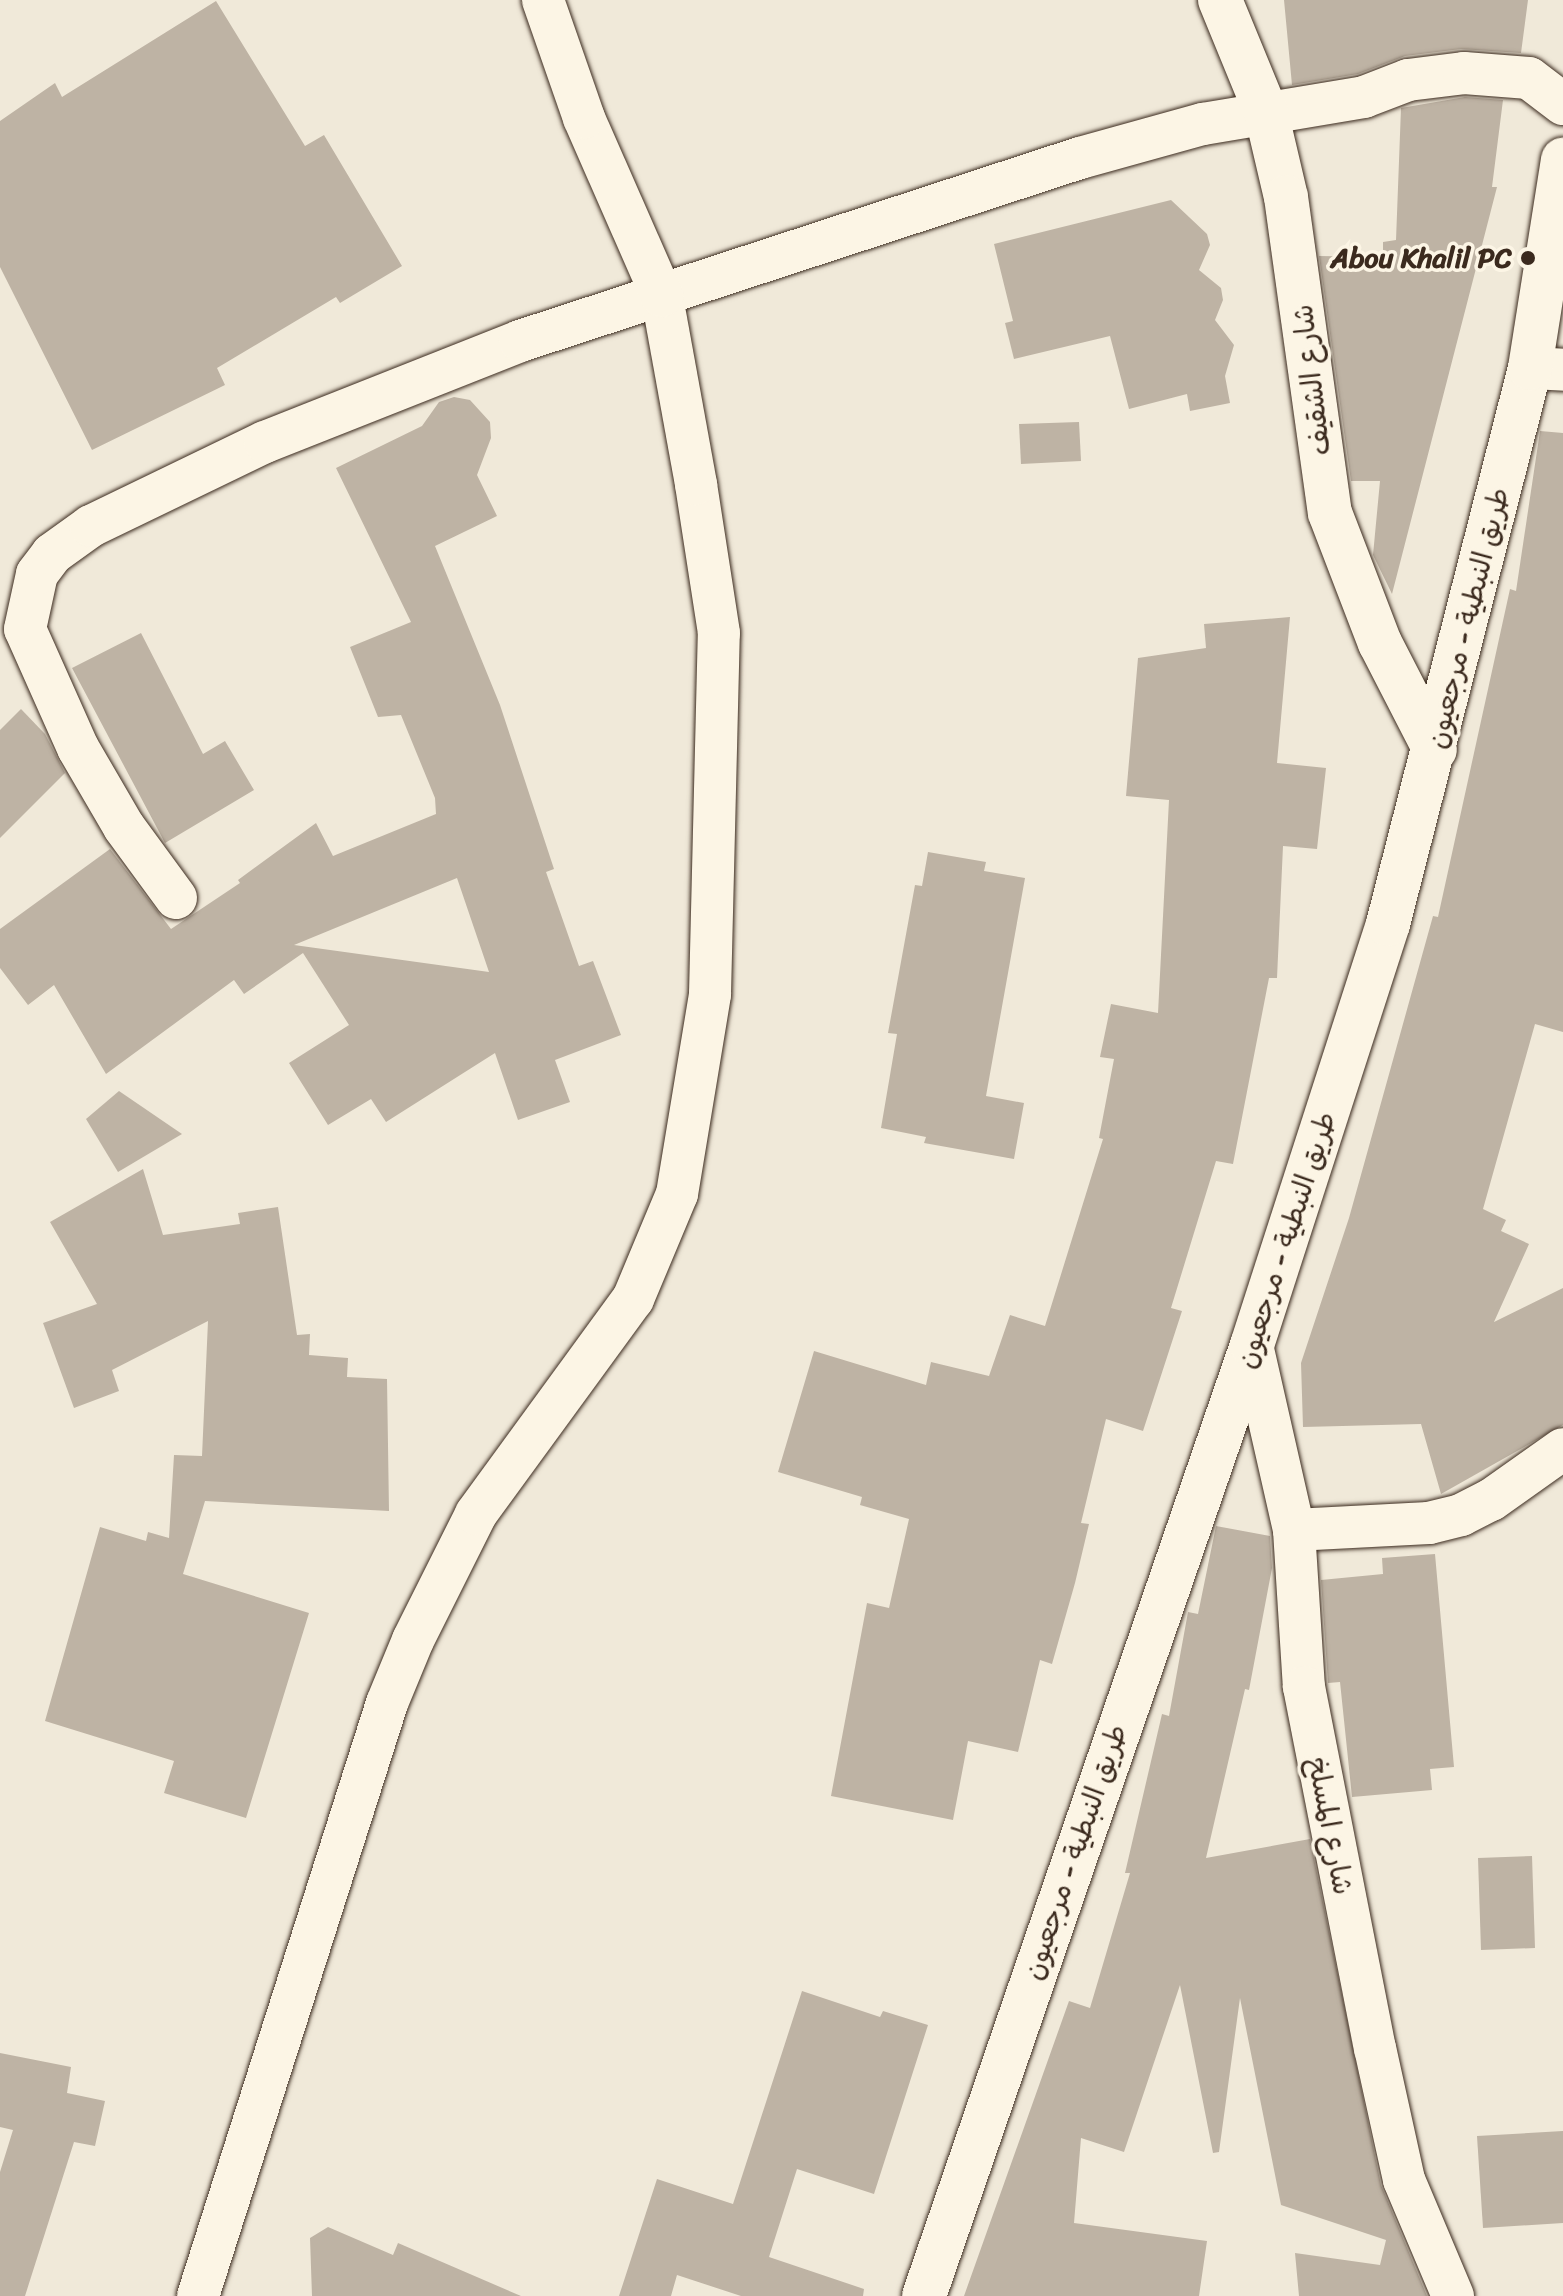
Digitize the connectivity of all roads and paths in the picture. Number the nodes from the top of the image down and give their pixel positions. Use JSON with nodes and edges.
{"nodes":[{"id":1,"x":543,"y":0,"type":"edge"},
{"id":2,"x":1220,"y":0,"type":"edge"},
{"id":3,"x":1563,"y":104,"type":"edge"},
{"id":4,"x":1266,"y":112,"type":"junction"},
{"id":5,"x":1563,"y":160,"type":"edge"},
{"id":6,"x":662,"y":296,"type":"junction"},
{"id":7,"x":1547,"y":369,"type":"edge"},
{"id":8,"x":1435,"y":750,"type":"junction"},
{"id":9,"x":176,"y":898,"type":"dead end"},
{"id":10,"x":1252,"y":1345,"type":"junction"},
{"id":11,"x":1563,"y":1449,"type":"edge"},
{"id":12,"x":1294,"y":1530,"type":"junction"},
{"id":13,"x":198,"y":2296,"type":"edge"},
{"id":14,"x":924,"y":2296,"type":"edge"},
{"id":15,"x":1453,"y":2296,"type":"edge"}],
"edges":[{"from":1,"to":6,"type":"street"},
{"from":2,"to":4,"type":"main road","name":"شارع الشقيف"},
{"from":3,"to":4,"type":"street"},
{"from":4,"to":6,"type":"street"},
{"from":4,"to":8,"type":"main road","name":"شارع الشقيف"},
{"from":5,"to":7,"type":"main road","name":"طريق النبطية - مرجعيون"},
{"from":6,"to":9,"type":"street"},
{"from":6,"to":13,"type":"street"},
{"from":7,"to":8,"type":"main road","name":"طريق النبطية - مرجعيون"},
{"from":8,"to":10,"type":"main road","name":"طريق النبطية - مرجعيون"},
{"from":10,"to":12,"type":"street","name":"شارع المسلخ"},
{"from":10,"to":14,"type":"main road","name":"طريق النبطية - مرجعيون"},
{"from":11,"to":12,"type":"street"},
{"from":12,"to":15,"type":"street","name":"شارع المسلخ"}]}
